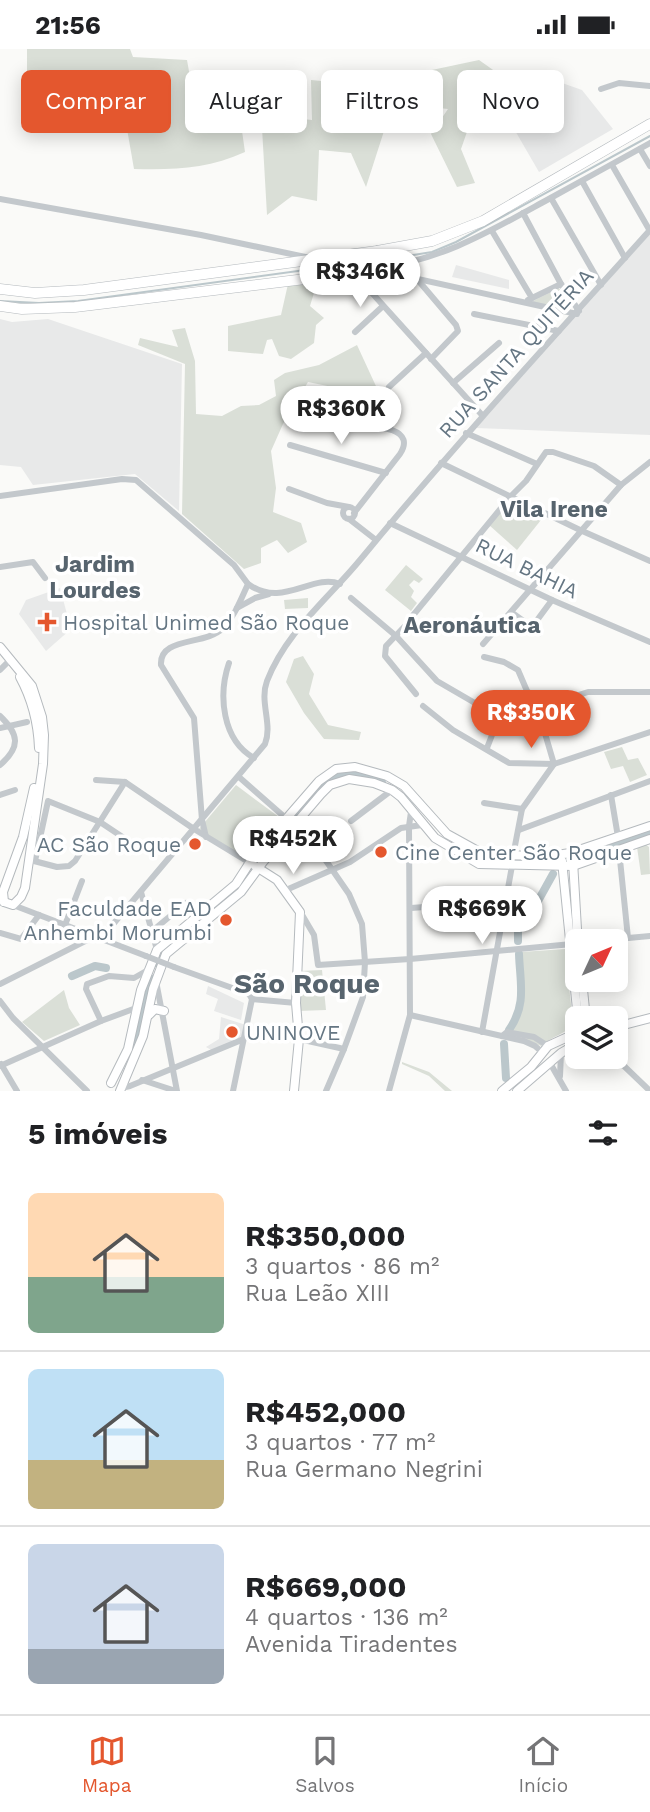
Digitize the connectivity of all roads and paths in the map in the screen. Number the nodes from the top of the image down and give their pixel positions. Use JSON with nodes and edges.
{"nodes":[{"id":1,"x":650,"y":86,"type":"edge"},
{"id":2,"x":601,"y":89,"type":"dead end"},
{"id":3,"x":650,"y":124,"type":"edge"},
{"id":4,"x":650,"y":143,"type":"edge"},
{"id":5,"x":640,"y":149,"type":"junction"},
{"id":6,"x":612,"y":165,"type":"junction"},
{"id":7,"x":650,"y":166,"type":"edge"},
{"id":8,"x":582,"y":181,"type":"junction"},
{"id":9,"x":551,"y":198,"type":"junction"},
{"id":10,"x":0,"y":199,"type":"edge"},
{"id":11,"x":523,"y":213,"type":"junction"},
{"id":12,"x":650,"y":230,"type":"edge"},
{"id":13,"x":492,"y":231,"type":"junction"},
{"id":14,"x":377,"y":251,"type":"junction"},
{"id":15,"x":312,"y":258,"type":"junction"},
{"id":16,"x":625,"y":258,"type":"junction"},
{"id":17,"x":371,"y":269,"type":"junction"},
{"id":18,"x":354,"y":273,"type":"junction"},
{"id":19,"x":417,"y":279,"type":"junction"},
{"id":20,"x":561,"y":284,"type":"junction"},
{"id":21,"x":601,"y":285,"type":"junction"},
{"id":22,"x":0,"y":289,"type":"edge"},
{"id":23,"x":532,"y":298,"type":"junction"},
{"id":24,"x":524,"y":302,"type":"junction"},
{"id":25,"x":0,"y":306,"type":"edge"},
{"id":26,"x":383,"y":306,"type":"junction"},
{"id":27,"x":578,"y":312,"type":"junction"},
{"id":28,"x":474,"y":314,"type":"dead end"},
{"id":29,"x":559,"y":331,"type":"junction"},
{"id":30,"x":355,"y":332,"type":"dead end"},
{"id":31,"x":499,"y":343,"type":"dead end"},
{"id":32,"x":428,"y":356,"type":"junction"},
{"id":33,"x":453,"y":383,"type":"junction"},
{"id":34,"x":389,"y":387,"type":"dead end"},
{"id":35,"x":314,"y":390,"type":"dead end"},
{"id":36,"x":482,"y":415,"type":"junction"},
{"id":37,"x":466,"y":433,"type":"junction"},
{"id":38,"x":290,"y":445,"type":"dead end"},
{"id":39,"x":650,"y":462,"type":"edge"},
{"id":40,"x":441,"y":463,"type":"junction"},
{"id":41,"x":537,"y":464,"type":"junction"},
{"id":42,"x":386,"y":473,"type":"junction"},
{"id":43,"x":621,"y":485,"type":"junction"},
{"id":44,"x":289,"y":489,"type":"dead end"},
{"id":45,"x":0,"y":496,"type":"edge"},
{"id":46,"x":511,"y":496,"type":"junction"},
{"id":47,"x":350,"y":513,"type":"junction"},
{"id":48,"x":390,"y":523,"type":"junction"},
{"id":49,"x":580,"y":530,"type":"junction"},
{"id":50,"x":376,"y":540,"type":"junction"},
{"id":51,"x":461,"y":555,"type":"junction"},
{"id":52,"x":650,"y":561,"type":"edge"},
{"id":53,"x":0,"y":567,"type":"edge"},
{"id":54,"x":45,"y":578,"type":"dead end"},
{"id":55,"x":248,"y":584,"type":"junction"},
{"id":56,"x":340,"y":584,"type":"junction"},
{"id":57,"x":531,"y":589,"type":"junction"},
{"id":58,"x":270,"y":593,"type":"junction"},
{"id":59,"x":351,"y":598,"type":"dead end"},
{"id":60,"x":552,"y":600,"type":"junction"},
{"id":61,"x":237,"y":608,"type":"junction"},
{"id":62,"x":511,"y":613,"type":"junction"},
{"id":63,"x":410,"y":619,"type":"dead end"},
{"id":64,"x":404,"y":627,"type":"dead end"},
{"id":65,"x":532,"y":627,"type":"junction"},
{"id":66,"x":540,"y":633,"type":"dead end"},
{"id":67,"x":396,"y":636,"type":"junction"},
{"id":68,"x":650,"y":642,"type":"edge"},
{"id":69,"x":483,"y":645,"type":"dead end"},
{"id":70,"x":0,"y":647,"type":"edge"},
{"id":71,"x":0,"y":652,"type":"edge"},
{"id":72,"x":484,"y":657,"type":"dead end"},
{"id":73,"x":10,"y":661,"type":"junction"},
{"id":74,"x":229,"y":663,"type":"dead end"},
{"id":75,"x":0,"y":670,"type":"edge"},
{"id":76,"x":650,"y":692,"type":"edge"},
{"id":77,"x":416,"y":694,"type":"dead end"},
{"id":78,"x":423,"y":706,"type":"dead end"},
{"id":79,"x":544,"y":707,"type":"junction"},
{"id":80,"x":0,"y":716,"type":"edge"},
{"id":81,"x":27,"y":722,"type":"dead end"},
{"id":82,"x":10,"y":726,"type":"junction"},
{"id":83,"x":0,"y":728,"type":"edge"},
{"id":84,"x":650,"y":731,"type":"edge"},
{"id":85,"x":487,"y":748,"type":"junction"},
{"id":86,"x":254,"y":758,"type":"junction"},
{"id":87,"x":554,"y":764,"type":"junction"},
{"id":88,"x":0,"y":765,"type":"edge"},
{"id":89,"x":239,"y":777,"type":"junction"},
{"id":90,"x":96,"y":780,"type":"dead end"},
{"id":91,"x":650,"y":781,"type":"edge"},
{"id":92,"x":125,"y":782,"type":"junction"},
{"id":93,"x":15,"y":790,"type":"dead end"},
{"id":94,"x":392,"y":790,"type":"junction"},
{"id":95,"x":0,"y":795,"type":"edge"},
{"id":96,"x":611,"y":795,"type":"junction"},
{"id":97,"x":484,"y":803,"type":"dead end"},
{"id":98,"x":522,"y":809,"type":"junction"},
{"id":99,"x":411,"y":812,"type":"junction"},
{"id":100,"x":287,"y":817,"type":"junction"},
{"id":101,"x":202,"y":820,"type":"junction"},
{"id":102,"x":351,"y":821,"type":"dead end"},
{"id":103,"x":100,"y":822,"type":"junction"},
{"id":104,"x":295,"y":824,"type":"junction"},
{"id":105,"x":422,"y":825,"type":"junction"},
{"id":106,"x":409,"y":826,"type":"junction"},
{"id":107,"x":650,"y":826,"type":"edge"},
{"id":108,"x":194,"y":829,"type":"junction"},
{"id":109,"x":519,"y":830,"type":"junction"},
{"id":110,"x":206,"y":837,"type":"junction"},
{"id":111,"x":618,"y":837,"type":"junction"},
{"id":112,"x":650,"y":839,"type":"edge"},
{"id":113,"x":131,"y":842,"type":"dead end"},
{"id":114,"x":619,"y":850,"type":"junction"},
{"id":115,"x":581,"y":851,"type":"junction"},
{"id":116,"x":566,"y":854,"type":"junction"},
{"id":117,"x":513,"y":856,"type":"junction"},
{"id":118,"x":550,"y":856,"type":"junction"},
{"id":119,"x":32,"y":860,"type":"junction"},
{"id":120,"x":584,"y":862,"type":"junction"},
{"id":121,"x":250,"y":863,"type":"junction"},
{"id":122,"x":512,"y":866,"type":"junction"},
{"id":123,"x":550,"y":866,"type":"junction"},
{"id":124,"x":562,"y":866,"type":"junction"},
{"id":125,"x":573,"y":866,"type":"junction"},
{"id":126,"x":258,"y":869,"type":"junction"},
{"id":127,"x":332,"y":869,"type":"junction"},
{"id":128,"x":11,"y":873,"type":"junction"},
{"id":129,"x":26,"y":877,"type":"junction"},
{"id":130,"x":82,"y":881,"type":"dead end"},
{"id":131,"x":286,"y":890,"type":"junction"},
{"id":132,"x":141,"y":892,"type":"junction"},
{"id":133,"x":20,"y":897,"type":"junction"},
{"id":134,"x":3,"y":900,"type":"edge"},
{"id":135,"x":505,"y":901,"type":"junction"},
{"id":136,"x":411,"y":908,"type":"junction"},
{"id":137,"x":25,"y":909,"type":"junction"},
{"id":138,"x":300,"y":912,"type":"junction"},
{"id":139,"x":39,"y":915,"type":"junction"},
{"id":140,"x":197,"y":915,"type":"junction"},
{"id":141,"x":65,"y":925,"type":"junction"},
{"id":142,"x":572,"y":929,"type":"edge"},
{"id":143,"x":575,"y":929,"type":"edge"},
{"id":144,"x":627,"y":929,"type":"edge"},
{"id":145,"x":151,"y":932,"type":"junction"},
{"id":146,"x":0,"y":933,"type":"edge"},
{"id":147,"x":95,"y":936,"type":"junction"},
{"id":148,"x":650,"y":936,"type":"edge"},
{"id":149,"x":628,"y":938,"type":"edge"},
{"id":150,"x":565,"y":945,"type":"edge"},
{"id":151,"x":157,"y":950,"type":"junction"},
{"id":152,"x":495,"y":951,"type":"junction"},
{"id":153,"x":410,"y":959,"type":"junction"},
{"id":154,"x":365,"y":962,"type":"junction"},
{"id":155,"x":148,"y":970,"type":"junction"},
{"id":156,"x":156,"y":979,"type":"junction"},
{"id":157,"x":0,"y":984,"type":"edge"},
{"id":158,"x":252,"y":999,"type":"junction"},
{"id":159,"x":0,"y":1001,"type":"edge"},
{"id":160,"x":296,"y":1003,"type":"junction"},
{"id":161,"x":136,"y":1008,"type":"junction"},
{"id":162,"x":164,"y":1011,"type":"junction"},
{"id":163,"x":149,"y":1015,"type":"junction"},
{"id":164,"x":410,"y":1015,"type":"junction"},
{"id":165,"x":650,"y":1018,"type":"edge"},
{"id":166,"x":101,"y":1021,"type":"junction"},
{"id":167,"x":628,"y":1024,"type":"edge"},
{"id":168,"x":482,"y":1032,"type":"junction"},
{"id":169,"x":244,"y":1039,"type":"junction"},
{"id":170,"x":299,"y":1039,"type":"junction"},
{"id":171,"x":565,"y":1039,"type":"edge"},
{"id":172,"x":44,"y":1047,"type":"junction"},
{"id":173,"x":344,"y":1049,"type":"junction"},
{"id":174,"x":545,"y":1049,"type":"junction"},
{"id":175,"x":565,"y":1051,"type":"edge"},
{"id":176,"x":561,"y":1053,"type":"junction"},
{"id":177,"x":550,"y":1063,"type":"junction"},
{"id":178,"x":1,"y":1064,"type":"edge"},
{"id":179,"x":173,"y":1067,"type":"junction"},
{"id":180,"x":627,"y":1069,"type":"edge"},
{"id":181,"x":142,"y":1080,"type":"junction"},
{"id":182,"x":561,"y":1082,"type":"junction"},
{"id":183,"x":111,"y":1083,"type":"junction"},
{"id":184,"x":121,"y":1089,"type":"edge"},
{"id":185,"x":17,"y":1091,"type":"edge"},
{"id":186,"x":87,"y":1091,"type":"edge"},
{"id":187,"x":105,"y":1091,"type":"edge"},
{"id":188,"x":174,"y":1091,"type":"edge"},
{"id":189,"x":233,"y":1091,"type":"edge"},
{"id":190,"x":294,"y":1091,"type":"edge"},
{"id":191,"x":326,"y":1091,"type":"edge"},
{"id":192,"x":389,"y":1091,"type":"edge"},
{"id":193,"x":502,"y":1091,"type":"edge"},
{"id":194,"x":517,"y":1091,"type":"edge"},
{"id":195,"x":566,"y":1091,"type":"edge"},
{"id":196,"x":650,"y":1091,"type":"edge"}],
"edges":[{"from":1,"to":2,"type":"street"},
{"from":3,"to":14,"type":"highway"},
{"from":4,"to":5,"type":"street"},
{"from":5,"to":6,"type":"street"},
{"from":5,"to":7,"type":"street"},
{"from":6,"to":8,"type":"street"},
{"from":6,"to":12,"type":"street"},
{"from":8,"to":9,"type":"street"},
{"from":8,"to":16,"type":"street"},
{"from":9,"to":11,"type":"street"},
{"from":9,"to":21,"type":"street"},
{"from":10,"to":15,"type":"street"},
{"from":11,"to":13,"type":"street"},
{"from":11,"to":20,"type":"street"},
{"from":12,"to":16,"type":"street","name":"RUA SANTA QUITÉRIA"},
{"from":13,"to":17,"type":"street"},
{"from":13,"to":23,"type":"street"},
{"from":14,"to":15,"type":"highway"},
{"from":14,"to":17,"type":"highway"},
{"from":15,"to":22,"type":"highway"},
{"from":16,"to":21,"type":"street","name":"RUA SANTA QUITÉRIA"},
{"from":17,"to":18,"type":"highway"},
{"from":17,"to":19,"type":"street"},
{"from":18,"to":25,"type":"highway"},
{"from":18,"to":26,"type":"street"},
{"from":19,"to":24,"type":"street"},
{"from":19,"to":32,"type":"street"},
{"from":20,"to":23,"type":"street"},
{"from":20,"to":27,"type":"street"},
{"from":21,"to":27,"type":"street","name":"RUA SANTA QUITÉRIA"},
{"from":23,"to":24,"type":"street"},
{"from":24,"to":27,"type":"street"},
{"from":26,"to":30,"type":"street"},
{"from":26,"to":32,"type":"street"},
{"from":27,"to":29,"type":"street","name":"RUA SANTA QUITÉRIA"},
{"from":28,"to":29,"type":"street"},
{"from":29,"to":36,"type":"street","name":"RUA SANTA QUITÉRIA"},
{"from":31,"to":33,"type":"street"},
{"from":32,"to":33,"type":"street"},
{"from":32,"to":34,"type":"street"},
{"from":33,"to":36,"type":"street"},
{"from":35,"to":42,"type":"street"},
{"from":36,"to":37,"type":"street","name":"RUA SANTA QUITÉRIA"},
{"from":37,"to":40,"type":"street","name":"RUA SANTA QUITÉRIA"},
{"from":37,"to":41,"type":"street"},
{"from":38,"to":42,"type":"street"},
{"from":39,"to":43,"type":"street"},
{"from":40,"to":46,"type":"street"},
{"from":40,"to":48,"type":"street","name":"RUA SANTA QUITÉRIA"},
{"from":41,"to":43,"type":"street"},
{"from":41,"to":46,"type":"street"},
{"from":42,"to":47,"type":"street"},
{"from":43,"to":49,"type":"street"},
{"from":44,"to":47,"type":"street"},
{"from":45,"to":55,"type":"street"},
{"from":46,"to":49,"type":"street"},
{"from":46,"to":51,"type":"street"},
{"from":47,"to":50,"type":"street"},
{"from":48,"to":50,"type":"street","name":"RUA SANTA QUITÉRIA"},
{"from":48,"to":51,"type":"street","name":"RUA BAHIA"},
{"from":49,"to":52,"type":"street"},
{"from":49,"to":57,"type":"street"},
{"from":50,"to":56,"type":"street","name":"RUA SANTA QUITÉRIA"},
{"from":51,"to":57,"type":"street","name":"RUA BAHIA"},
{"from":51,"to":63,"type":"street"},
{"from":53,"to":54,"type":"street"},
{"from":55,"to":58,"type":"street"},
{"from":55,"to":61,"type":"street"},
{"from":56,"to":58,"type":"street"},
{"from":56,"to":86,"type":"street","name":"RUA SANTA QUITÉRIA"},
{"from":57,"to":60,"type":"street","name":"RUA BAHIA"},
{"from":57,"to":62,"type":"street"},
{"from":58,"to":61,"type":"street"},
{"from":59,"to":67,"type":"street"},
{"from":60,"to":65,"type":"street"},
{"from":60,"to":68,"type":"street","name":"RUA BAHIA"},
{"from":61,"to":101,"type":"street"},
{"from":62,"to":65,"type":"street"},
{"from":62,"to":69,"type":"street"},
{"from":64,"to":67,"type":"street"},
{"from":65,"to":66,"type":"street"},
{"from":67,"to":77,"type":"street"},
{"from":67,"to":85,"type":"street"},
{"from":70,"to":73,"type":"main road"},
{"from":71,"to":73,"type":"main road"},
{"from":72,"to":79,"type":"street"},
{"from":73,"to":75,"type":"street"},
{"from":73,"to":119,"type":"main road"},
{"from":73,"to":128,"type":"main road"},
{"from":74,"to":86,"type":"street"},
{"from":76,"to":79,"type":"street"},
{"from":78,"to":85,"type":"street"},
{"from":79,"to":87,"type":"street"},
{"from":80,"to":82,"type":"street"},
{"from":81,"to":82,"type":"street"},
{"from":82,"to":83,"type":"street"},
{"from":82,"to":88,"type":"street"},
{"from":84,"to":87,"type":"street"},
{"from":85,"to":87,"type":"street"},
{"from":86,"to":89,"type":"street","name":"RUA SANTA QUITÉRIA"},
{"from":87,"to":98,"type":"street"},
{"from":89,"to":100,"type":"street"},
{"from":89,"to":101,"type":"street","name":"RUA SANTA QUITÉRIA"},
{"from":90,"to":92,"type":"street"},
{"from":91,"to":96,"type":"street"},
{"from":92,"to":103,"type":"street"},
{"from":92,"to":108,"type":"street"},
{"from":93,"to":95,"type":"street"},
{"from":94,"to":99,"type":"main road"},
{"from":94,"to":102,"type":"street"},
{"from":94,"to":104,"type":"main road"},
{"from":96,"to":109,"type":"street"},
{"from":96,"to":111,"type":"street"},
{"from":97,"to":98,"type":"street"},
{"from":98,"to":109,"type":"street"},
{"from":99,"to":105,"type":"main road"},
{"from":99,"to":106,"type":"street"},
{"from":100,"to":104,"type":"street"},
{"from":100,"to":117,"type":"main road"},
{"from":100,"to":121,"type":"main road"},
{"from":101,"to":108,"type":"street","name":"RUA SANTA QUITÉRIA"},
{"from":101,"to":110,"type":"street"},
{"from":103,"to":113,"type":"street"},
{"from":103,"to":119,"type":"street"},
{"from":103,"to":119,"type":"street"},
{"from":104,"to":126,"type":"main road"},
{"from":104,"to":127,"type":"street"},
{"from":105,"to":106,"type":"street"},
{"from":105,"to":122,"type":"main road"},
{"from":106,"to":127,"type":"street"},
{"from":106,"to":136,"type":"street"},
{"from":107,"to":111,"type":"main road"},
{"from":108,"to":110,"type":"street"},
{"from":108,"to":132,"type":"street","name":"RUA SANTA QUITÉRIA"},
{"from":109,"to":117,"type":"street"},
{"from":110,"to":121,"type":"street"},
{"from":111,"to":115,"type":"main road"},
{"from":112,"to":114,"type":"main road"},
{"from":114,"to":120,"type":"main road"},
{"from":114,"to":144,"type":"street"},
{"from":115,"to":116,"type":"main road"},
{"from":115,"to":120,"type":"main road"},
{"from":116,"to":118,"type":"main road"},
{"from":116,"to":124,"type":"main road"},
{"from":116,"to":125,"type":"main road"},
{"from":117,"to":118,"type":"main road"},
{"from":118,"to":123,"type":"main road"},
{"from":119,"to":129,"type":"main road"},
{"from":120,"to":125,"type":"main road"},
{"from":121,"to":126,"type":"main road"},
{"from":121,"to":140,"type":"main road"},
{"from":122,"to":123,"type":"main road"},
{"from":122,"to":135,"type":"street"},
{"from":123,"to":124,"type":"main road"},
{"from":124,"to":125,"type":"main road"},
{"from":124,"to":142,"type":"main road"},
{"from":125,"to":143,"type":"main road"},
{"from":126,"to":131,"type":"main road"},
{"from":126,"to":156,"type":"main road"},
{"from":127,"to":131,"type":"street"},
{"from":127,"to":154,"type":"street"},
{"from":128,"to":129,"type":"main road"},
{"from":128,"to":134,"type":"main road"},
{"from":129,"to":133,"type":"main road"},
{"from":130,"to":141,"type":"street"},
{"from":131,"to":138,"type":"main road"},
{"from":132,"to":145,"type":"street"},
{"from":132,"to":147,"type":"street","name":"RUA SANTA QUITÉRIA"},
{"from":133,"to":134,"type":"main road"},
{"from":133,"to":137,"type":"street"},
{"from":134,"to":137,"type":"street"},
{"from":135,"to":136,"type":"street"},
{"from":135,"to":152,"type":"street"},
{"from":136,"to":153,"type":"street"},
{"from":137,"to":139,"type":"street"},
{"from":138,"to":154,"type":"street"},
{"from":138,"to":160,"type":"main road"},
{"from":139,"to":141,"type":"street"},
{"from":139,"to":146,"type":"street"},
{"from":140,"to":145,"type":"street"},
{"from":140,"to":151,"type":"main road"},
{"from":141,"to":147,"type":"street"},
{"from":145,"to":151,"type":"street"},
{"from":147,"to":157,"type":"street","name":"RUA SANTA QUITÉRIA"},
{"from":147,"to":158,"type":"street","bridge":true},
{"from":148,"to":149,"type":"street"},
{"from":150,"to":152,"type":"street"},
{"from":151,"to":155,"type":"main road"},
{"from":152,"to":153,"type":"street"},
{"from":152,"to":168,"type":"street"},
{"from":153,"to":154,"type":"street"},
{"from":153,"to":164,"type":"street"},
{"from":154,"to":173,"type":"street"},
{"from":155,"to":161,"type":"main road"},
{"from":155,"to":166,"type":"street"},
{"from":156,"to":162,"type":"street"},
{"from":156,"to":163,"type":"main road"},
{"from":158,"to":160,"type":"street"},
{"from":158,"to":169,"type":"street"},
{"from":159,"to":172,"type":"street"},
{"from":160,"to":170,"type":"main road"},
{"from":161,"to":166,"type":"street"},
{"from":161,"to":183,"type":"main road"},
{"from":162,"to":163,"type":"main road"},
{"from":162,"to":179,"type":"street"},
{"from":163,"to":184,"type":"main road"},
{"from":164,"to":168,"type":"street"},
{"from":164,"to":192,"type":"street"},
{"from":165,"to":167,"type":"main road"},
{"from":166,"to":172,"type":"street"},
{"from":168,"to":174,"type":"street"},
{"from":169,"to":179,"type":"street"},
{"from":169,"to":189,"type":"street"},
{"from":170,"to":173,"type":"street"},
{"from":170,"to":190,"type":"main road"},
{"from":171,"to":174,"type":"main road"},
{"from":172,"to":178,"type":"street"},
{"from":172,"to":186,"type":"street"},
{"from":173,"to":191,"type":"street"},
{"from":174,"to":177,"type":"main road"},
{"from":174,"to":193,"type":"main road"},
{"from":175,"to":176,"type":"main road"},
{"from":176,"to":177,"type":"main road"},
{"from":176,"to":182,"type":"street"},
{"from":177,"to":182,"type":"street"},
{"from":177,"to":194,"type":"main road"},
{"from":178,"to":185,"type":"street"},
{"from":179,"to":181,"type":"street"},
{"from":179,"to":188,"type":"street"},
{"from":180,"to":196,"type":"street"},
{"from":181,"to":184,"type":"street"},
{"from":181,"to":188,"type":"street"},
{"from":182,"to":195,"type":"street"},
{"from":183,"to":184,"type":"main road"},
{"from":183,"to":187,"type":"main road"}]}
